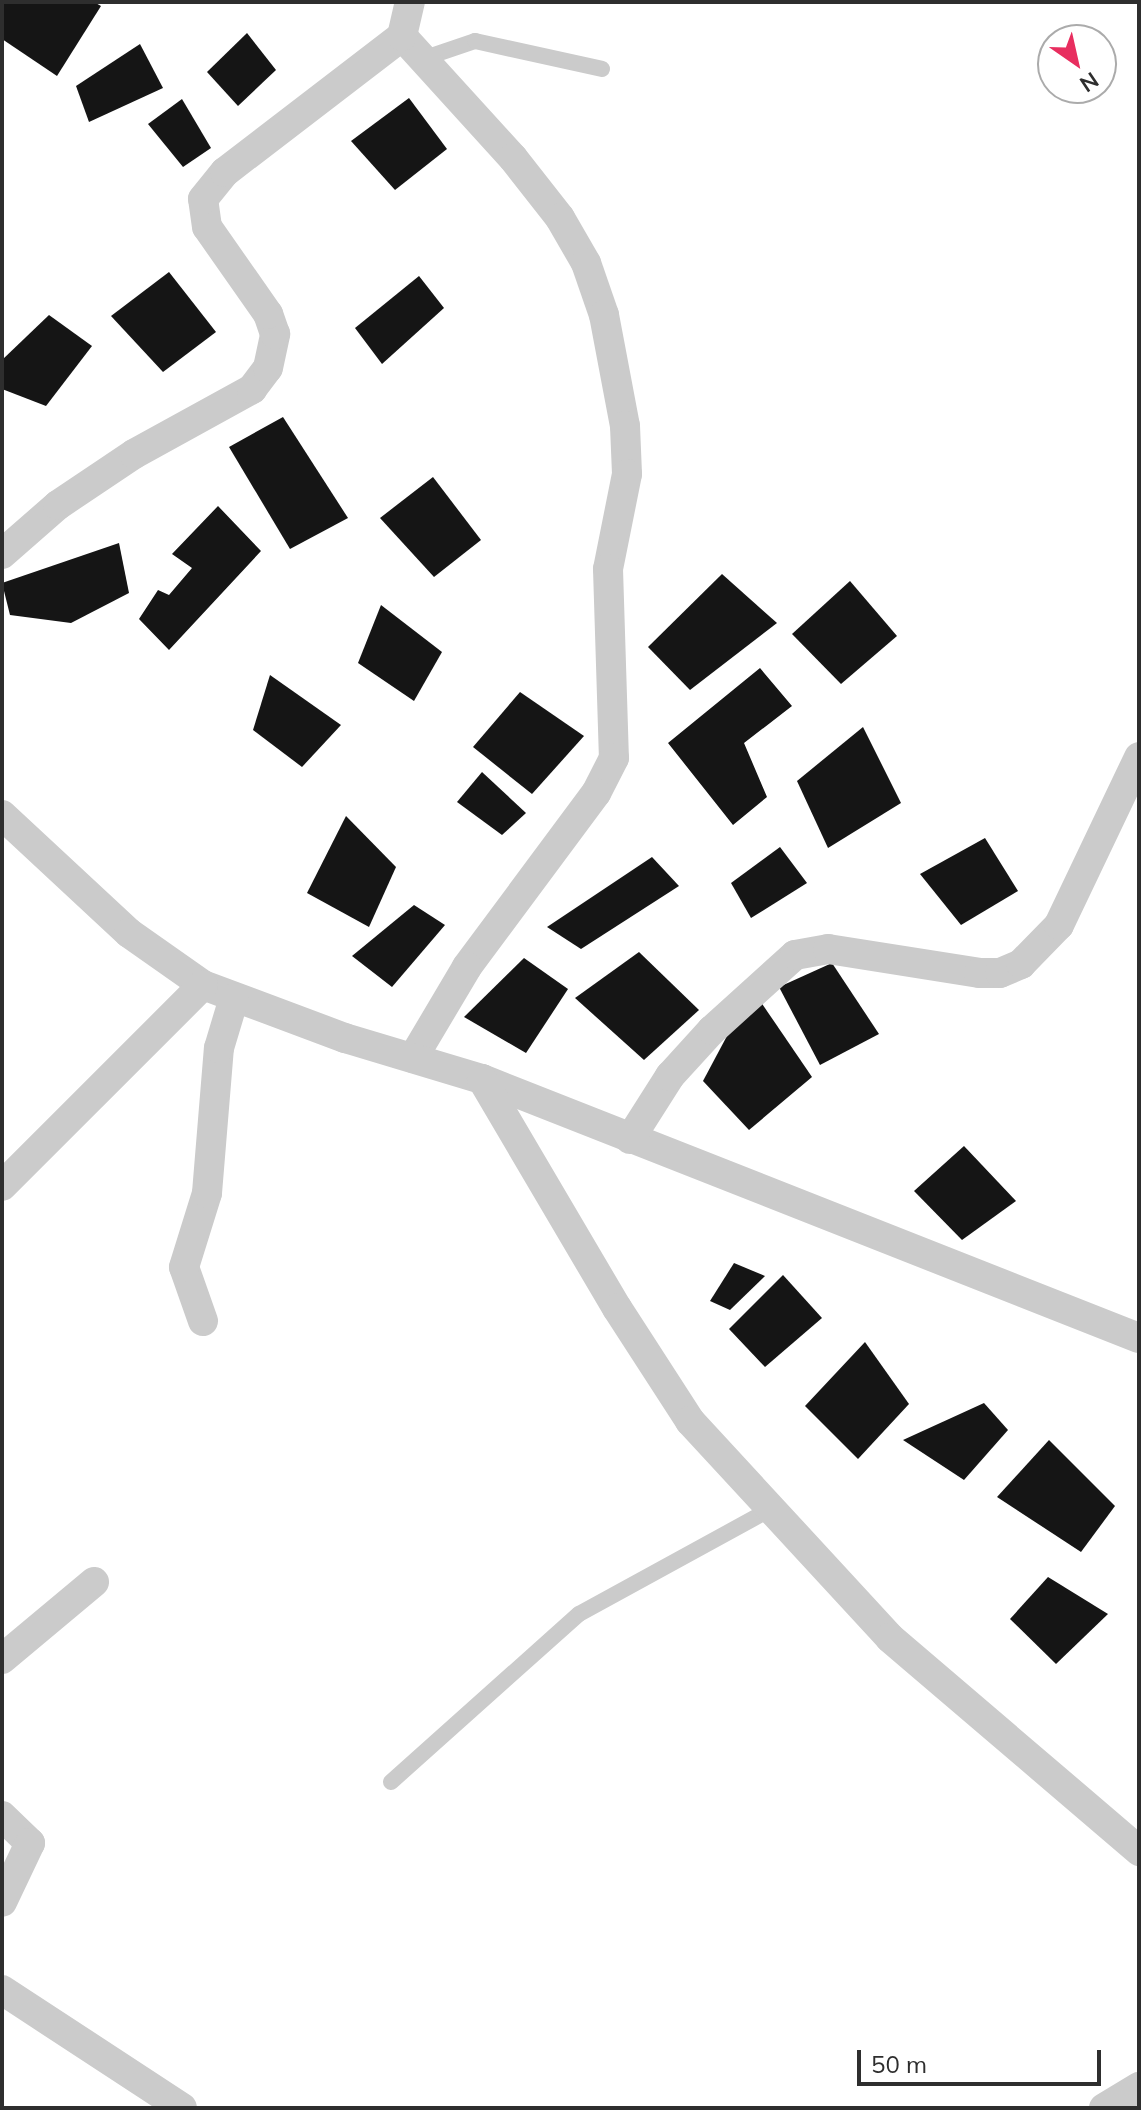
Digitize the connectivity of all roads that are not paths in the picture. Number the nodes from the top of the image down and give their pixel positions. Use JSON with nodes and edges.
{"nodes":[{"id":1,"x":410,"y":2,"type":"edge"},
{"id":2,"x":402,"y":36,"type":"junction"},
{"id":3,"x":422,"y":59,"type":"junction"},
{"id":4,"x":602,"y":69,"type":"dead end"},
{"id":5,"x":2,"y":554,"type":"edge"},
{"id":6,"x":1139,"y":757,"type":"edge"},
{"id":7,"x":2,"y":815,"type":"edge"},
{"id":8,"x":203,"y":985,"type":"junction"},
{"id":9,"x":234,"y":998,"type":"junction"},
{"id":10,"x":413,"y":1058,"type":"junction"},
{"id":11,"x":482,"y":1079,"type":"junction"},
{"id":12,"x":630,"y":1139,"type":"junction"},
{"id":13,"x":2,"y":1186,"type":"edge"},
{"id":14,"x":203,"y":1321,"type":"dead end"},
{"id":15,"x":1139,"y":1338,"type":"edge"},
{"id":16,"x":769,"y":1510,"type":"junction"},
{"id":17,"x":94,"y":1582,"type":"dead end"},
{"id":18,"x":2,"y":1659,"type":"edge"},
{"id":19,"x":391,"y":1782,"type":"dead end"},
{"id":20,"x":2,"y":1816,"type":"edge"},
{"id":21,"x":1139,"y":1851,"type":"edge"},
{"id":22,"x":2,"y":1902,"type":"edge"},
{"id":23,"x":2,"y":1990,"type":"edge"},
{"id":24,"x":1139,"y":2087,"type":"edge"},
{"id":25,"x":172,"y":2106,"type":"edge"},
{"id":26,"x":1104,"y":2108,"type":"edge"}],
"edges":[{"from":1,"to":2,"type":"street"},
{"from":2,"to":3,"type":"street"},
{"from":2,"to":5,"type":"street"},
{"from":3,"to":4,"type":"lane"},
{"from":3,"to":10,"type":"street"},
{"from":6,"to":12,"type":"street"},
{"from":7,"to":8,"type":"street"},
{"from":8,"to":9,"type":"street"},
{"from":8,"to":13,"type":"street"},
{"from":9,"to":10,"type":"street"},
{"from":9,"to":14,"type":"street"},
{"from":10,"to":11,"type":"street"},
{"from":11,"to":12,"type":"street"},
{"from":11,"to":16,"type":"street"},
{"from":12,"to":15,"type":"street"},
{"from":16,"to":19,"type":"lane"},
{"from":16,"to":21,"type":"street"},
{"from":17,"to":18,"type":"street"},
{"from":20,"to":22,"type":"street"},
{"from":23,"to":25,"type":"street"},
{"from":24,"to":26,"type":"street"}]}
